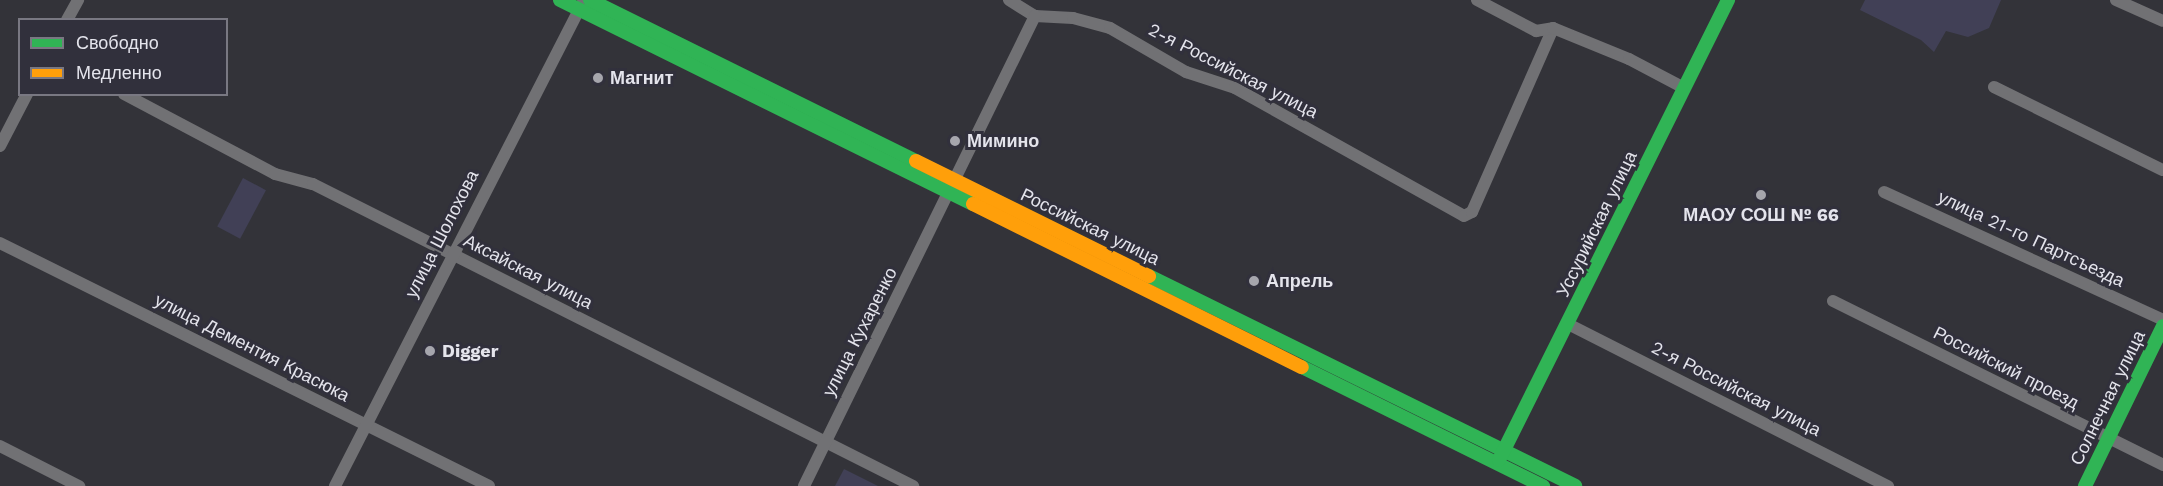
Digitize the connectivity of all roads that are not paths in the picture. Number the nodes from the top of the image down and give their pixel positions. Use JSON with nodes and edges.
{"nodes":[{"id":1,"x":78,"y":0,"type":"edge"},
{"id":2,"x":560,"y":0,"type":"edge"},
{"id":3,"x":590,"y":0,"type":"edge"},
{"id":4,"x":1009,"y":0,"type":"edge"},
{"id":5,"x":1477,"y":0,"type":"edge"},
{"id":6,"x":1728,"y":0,"type":"edge"},
{"id":7,"x":2116,"y":0,"type":"edge"},
{"id":8,"x":581,"y":5,"type":"edge"},
{"id":9,"x":1035,"y":16,"type":"junction"},
{"id":10,"x":68,"y":18,"type":"edge"},
{"id":11,"x":2163,"y":21,"type":"edge"},
{"id":12,"x":1553,"y":28,"type":"junction"},
{"id":13,"x":1994,"y":87,"type":"dead end"},
{"id":14,"x":1684,"y":88,"type":"junction"},
{"id":15,"x":26,"y":96,"type":"edge"},
{"id":16,"x":128,"y":96,"type":"edge"},
{"id":17,"x":0,"y":146,"type":"edge"},
{"id":18,"x":2163,"y":170,"type":"edge"},
{"id":19,"x":955,"y":181,"type":"junction"},
{"id":20,"x":1884,"y":192,"type":"dead end"},
{"id":21,"x":948,"y":194,"type":"junction"},
{"id":22,"x":0,"y":243,"type":"edge"},
{"id":23,"x":453,"y":255,"type":"junction"},
{"id":24,"x":1833,"y":301,"type":"dead end"},
{"id":25,"x":2163,"y":320,"type":"edge"},
{"id":26,"x":1568,"y":324,"type":"junction"},
{"id":27,"x":2163,"y":326,"type":"edge"},
{"id":28,"x":364,"y":425,"type":"junction"},
{"id":29,"x":2108,"y":439,"type":"junction"},
{"id":30,"x":825,"y":442,"type":"junction"},
{"id":31,"x":0,"y":446,"type":"edge"},
{"id":32,"x":1501,"y":458,"type":"junction"},
{"id":33,"x":2163,"y":465,"type":"edge"},
{"id":34,"x":79,"y":486,"type":"edge"},
{"id":35,"x":334,"y":486,"type":"edge"},
{"id":36,"x":489,"y":486,"type":"edge"},
{"id":37,"x":804,"y":486,"type":"edge"},
{"id":38,"x":914,"y":486,"type":"edge"},
{"id":39,"x":1543,"y":486,"type":"edge"},
{"id":40,"x":1575,"y":486,"type":"edge"},
{"id":41,"x":1888,"y":486,"type":"edge"},
{"id":42,"x":2085,"y":486,"type":"edge"}],
"edges":[{"from":1,"to":10,"type":"street"},
{"from":2,"to":8,"type":"main road","name":"Российская улица"},
{"from":3,"to":19,"type":"main road","name":"Российская улица"},
{"from":4,"to":9,"type":"street","name":"2-я Российская улица"},
{"from":5,"to":12,"type":"street"},
{"from":6,"to":14,"type":"main road","name":"Уссурийская улица"},
{"from":7,"to":11,"type":"street"},
{"from":8,"to":21,"type":"main road","name":"Российская улица"},
{"from":8,"to":23,"type":"street","name":"улица Шолохова"},
{"from":9,"to":12,"type":"street","name":"2-я Российская улица"},
{"from":9,"to":19,"type":"street"},
{"from":12,"to":14,"type":"street"},
{"from":13,"to":18,"type":"street"},
{"from":14,"to":26,"type":"main road","name":"Уссурийская улица"},
{"from":15,"to":17,"type":"street"},
{"from":16,"to":23,"type":"street","name":"Аксайская улица"},
{"from":19,"to":21,"type":"street","name":"улица Кухаренко"},
{"from":19,"to":32,"type":"main road","name":"Российская улица"},
{"from":20,"to":25,"type":"street","name":"улица 21-го Партсъезда"},
{"from":21,"to":30,"type":"street","name":"улица Кухаренко"},
{"from":21,"to":32,"type":"main road","name":"Российская улица"},
{"from":22,"to":28,"type":"street","name":"улица Дементия Красюка"},
{"from":23,"to":28,"type":"street","name":"улица Шолохова"},
{"from":23,"to":30,"type":"street","name":"Аксайская улица"},
{"from":24,"to":29,"type":"street","name":"Российский проезд"},
{"from":26,"to":32,"type":"main road","name":"Уссурийская улица"},
{"from":26,"to":41,"type":"street","name":"2-я Российская улица"},
{"from":27,"to":29,"type":"main road","name":"Солнечная улица"},
{"from":28,"to":35,"type":"street","name":"улица Шолохова"},
{"from":28,"to":36,"type":"street","name":"улица Дементия Красюка"},
{"from":29,"to":33,"type":"street","name":"Российский проезд"},
{"from":29,"to":42,"type":"main road","name":"Солнечная улица"},
{"from":30,"to":37,"type":"street","name":"улица Кухаренко"},
{"from":30,"to":38,"type":"street","name":"Аксайская улица"},
{"from":31,"to":34,"type":"street"},
{"from":32,"to":39,"type":"main road","name":"Российская улица"},
{"from":32,"to":40,"type":"main road","name":"Российская улица"}]}
